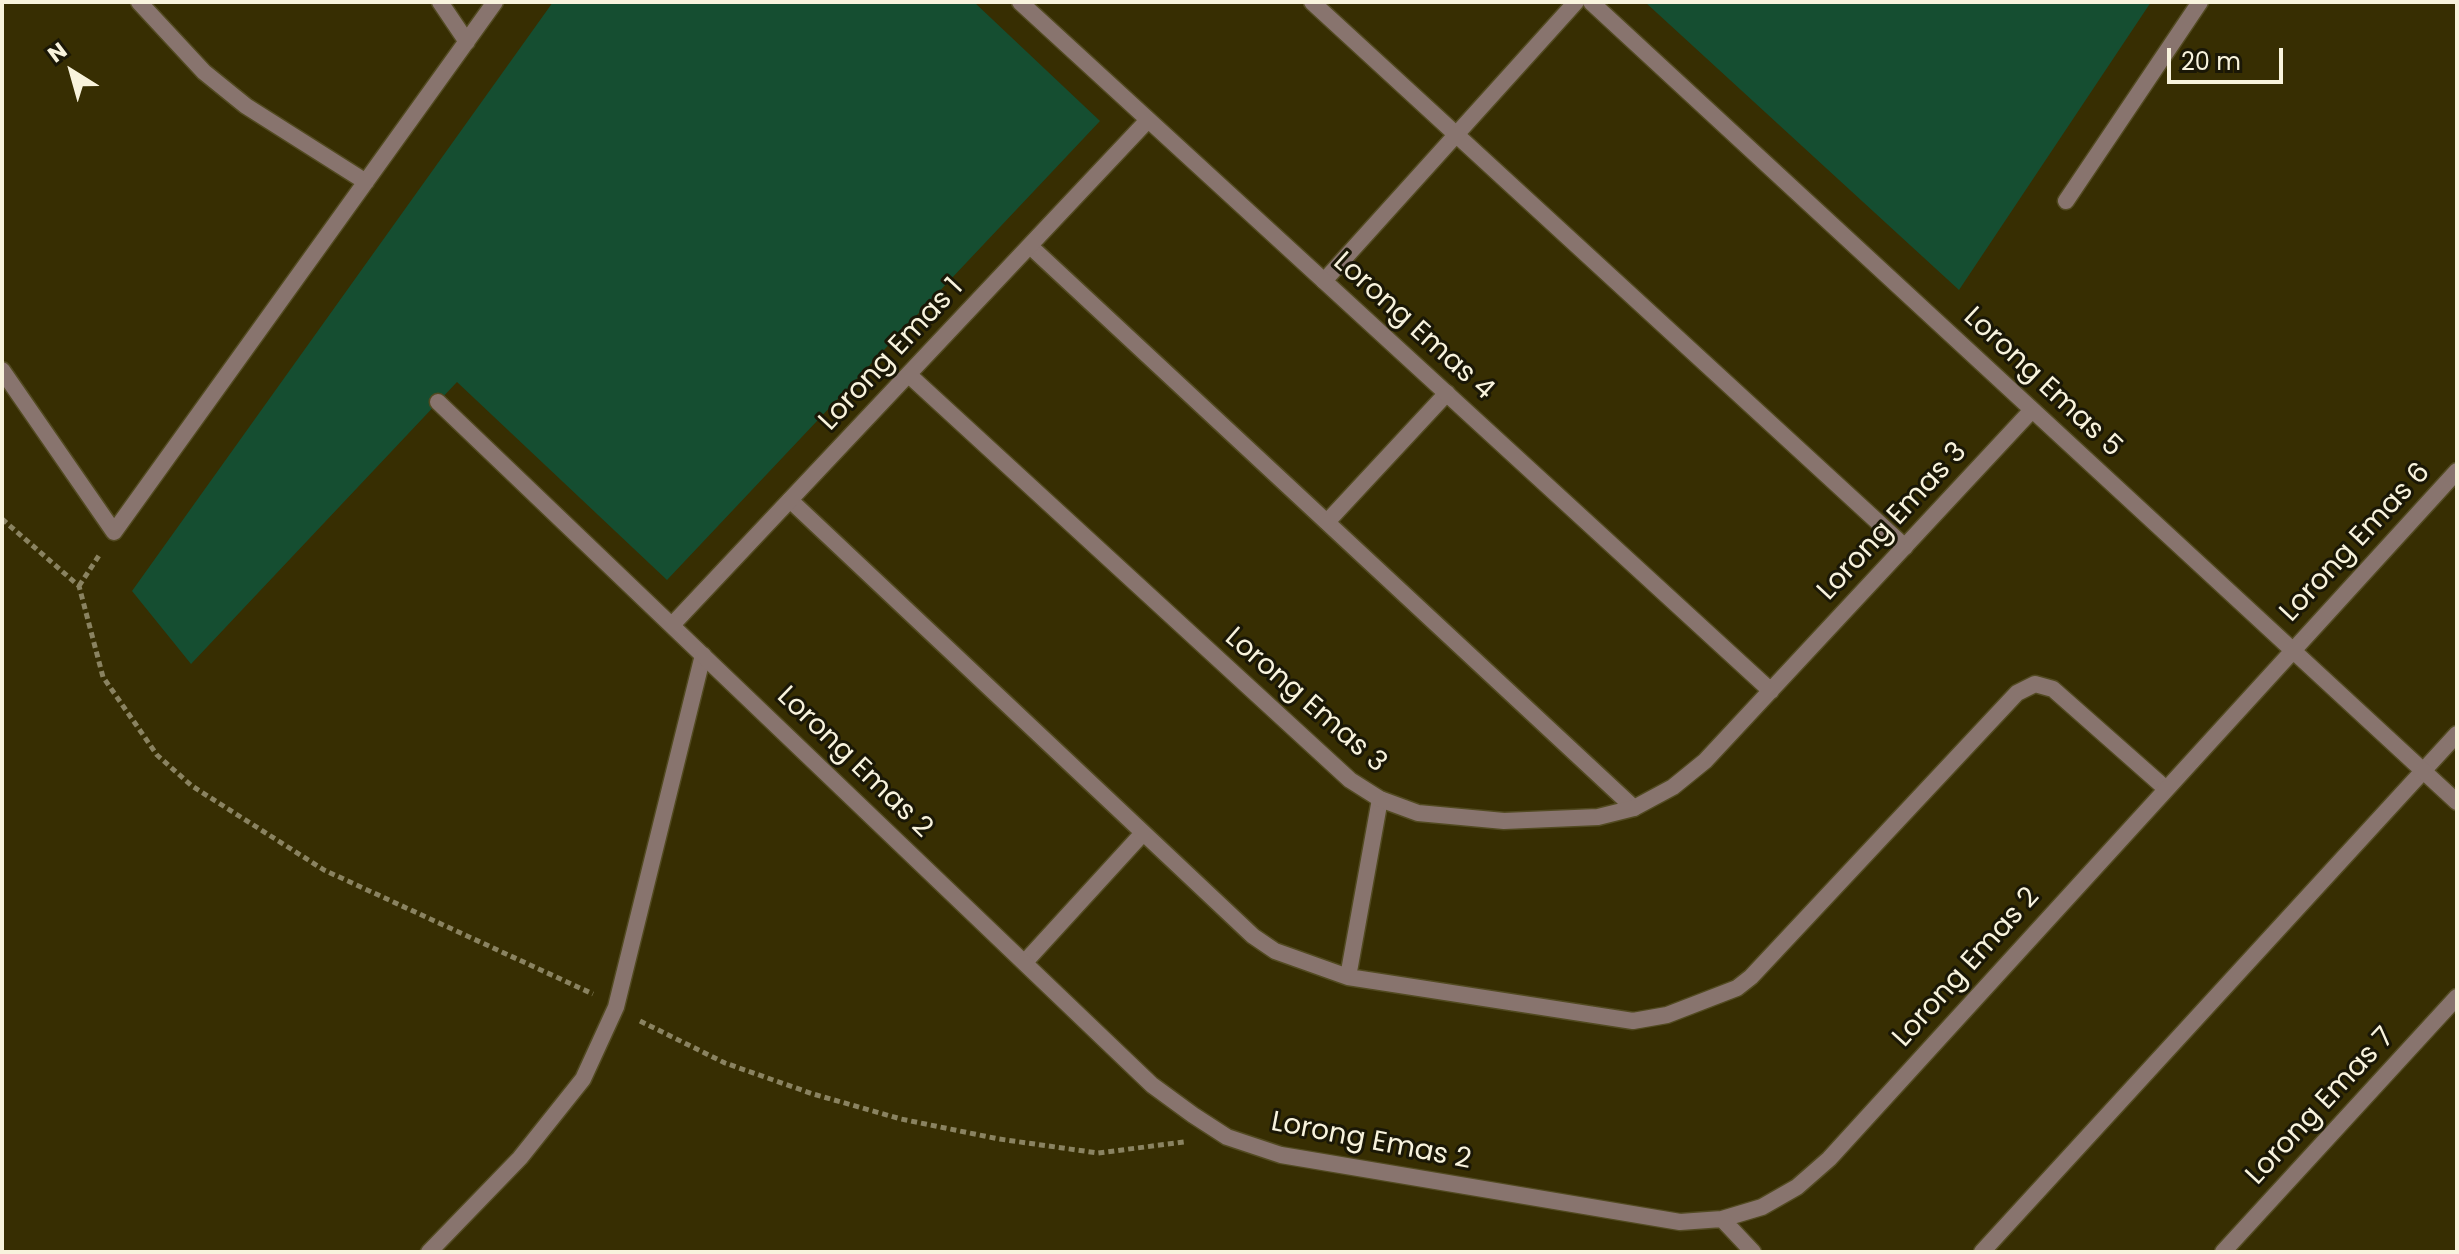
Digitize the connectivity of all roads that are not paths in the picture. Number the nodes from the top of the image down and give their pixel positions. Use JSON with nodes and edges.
{"nodes":[{"id":1,"x":139,"y":2,"type":"edge"},
{"id":2,"x":440,"y":2,"type":"edge"},
{"id":3,"x":495,"y":2,"type":"edge"},
{"id":4,"x":1020,"y":2,"type":"edge"},
{"id":5,"x":1312,"y":2,"type":"edge"},
{"id":6,"x":1576,"y":2,"type":"edge"},
{"id":7,"x":1591,"y":2,"type":"edge"},
{"id":8,"x":2200,"y":2,"type":"edge"},
{"id":9,"x":467,"y":42,"type":"junction"},
{"id":10,"x":1148,"y":120,"type":"junction"},
{"id":11,"x":1457,"y":135,"type":"junction"},
{"id":12,"x":366,"y":182,"type":"junction"},
{"id":13,"x":2066,"y":201,"type":"dead end"},
{"id":14,"x":1030,"y":246,"type":"junction"},
{"id":15,"x":1324,"y":281,"type":"junction"},
{"id":16,"x":2,"y":370,"type":"edge"},
{"id":17,"x":909,"y":375,"type":"junction"},
{"id":18,"x":1447,"y":393,"type":"junction"},
{"id":19,"x":438,"y":402,"type":"dead end"},
{"id":20,"x":2032,"y":410,"type":"junction"},
{"id":21,"x":2457,"y":471,"type":"edge"},
{"id":22,"x":790,"y":500,"type":"junction"},
{"id":23,"x":1327,"y":522,"type":"junction"},
{"id":24,"x":1905,"y":547,"type":"junction"},
{"id":25,"x":672,"y":625,"type":"junction"},
{"id":26,"x":2292,"y":649,"type":"junction"},
{"id":27,"x":703,"y":655,"type":"junction"},
{"id":28,"x":1771,"y":691,"type":"junction"},
{"id":29,"x":2457,"y":734,"type":"edge"},
{"id":30,"x":2424,"y":771,"type":"junction"},
{"id":31,"x":2165,"y":788,"type":"junction"},
{"id":32,"x":1380,"y":799,"type":"junction"},
{"id":33,"x":2457,"y":802,"type":"edge"},
{"id":34,"x":1634,"y":808,"type":"junction"},
{"id":35,"x":1143,"y":833,"type":"junction"},
{"id":36,"x":1025,"y":962,"type":"junction"},
{"id":37,"x":1348,"y":977,"type":"junction"},
{"id":38,"x":2457,"y":997,"type":"edge"},
{"id":39,"x":1722,"y":1219,"type":"junction"},
{"id":40,"x":429,"y":1252,"type":"edge"},
{"id":41,"x":1753,"y":1252,"type":"edge"},
{"id":42,"x":1982,"y":1252,"type":"edge"},
{"id":43,"x":2223,"y":1252,"type":"edge"}],
"edges":[{"from":1,"to":12,"type":"street"},
{"from":2,"to":9,"type":"street"},
{"from":3,"to":9,"type":"street"},
{"from":4,"to":10,"type":"street","name":"Lorong Emas 4"},
{"from":5,"to":11,"type":"street"},
{"from":6,"to":11,"type":"street"},
{"from":7,"to":20,"type":"street","name":"Lorong Emas 5"},
{"from":8,"to":13,"type":"street"},
{"from":9,"to":12,"type":"street"},
{"from":10,"to":14,"type":"street","name":"Lorong Emas 1"},
{"from":10,"to":15,"type":"street","name":"Lorong Emas 4"},
{"from":11,"to":15,"type":"street"},
{"from":11,"to":24,"type":"street"},
{"from":12,"to":16,"type":"street"},
{"from":14,"to":17,"type":"street","name":"Lorong Emas 1"},
{"from":14,"to":23,"type":"street"},
{"from":15,"to":18,"type":"street","name":"Lorong Emas 4"},
{"from":17,"to":22,"type":"street","name":"Lorong Emas 1"},
{"from":17,"to":32,"type":"street","name":"Lorong Emas 3"},
{"from":18,"to":23,"type":"street"},
{"from":18,"to":28,"type":"street","name":"Lorong Emas 4"},
{"from":19,"to":25,"type":"street","name":"Lorong Emas 2"},
{"from":20,"to":24,"type":"street","name":"Lorong Emas 3"},
{"from":20,"to":26,"type":"street","name":"Lorong Emas 5"},
{"from":21,"to":26,"type":"street","name":"Lorong Emas 6"},
{"from":22,"to":25,"type":"street","name":"Lorong Emas 1"},
{"from":22,"to":35,"type":"street"},
{"from":23,"to":34,"type":"street"},
{"from":24,"to":28,"type":"street","name":"Lorong Emas 3"},
{"from":25,"to":27,"type":"street","name":"Lorong Emas 2"},
{"from":26,"to":30,"type":"street","name":"Lorong Emas 5"},
{"from":26,"to":31,"type":"street","name":"Lorong Emas 2"},
{"from":27,"to":36,"type":"street","name":"Lorong Emas 2"},
{"from":27,"to":40,"type":"street"},
{"from":28,"to":34,"type":"street","name":"Lorong Emas 3"},
{"from":29,"to":30,"type":"street"},
{"from":30,"to":33,"type":"street","name":"Lorong Emas 5"},
{"from":30,"to":42,"type":"street"},
{"from":31,"to":37,"type":"street"},
{"from":31,"to":39,"type":"street","name":"Lorong Emas 2"},
{"from":32,"to":34,"type":"street","name":"Lorong Emas 3"},
{"from":32,"to":37,"type":"street"},
{"from":35,"to":36,"type":"street"},
{"from":35,"to":37,"type":"street"},
{"from":36,"to":39,"type":"street","name":"Lorong Emas 2"},
{"from":38,"to":43,"type":"street","name":"Lorong Emas 7"},
{"from":39,"to":41,"type":"street"}]}
